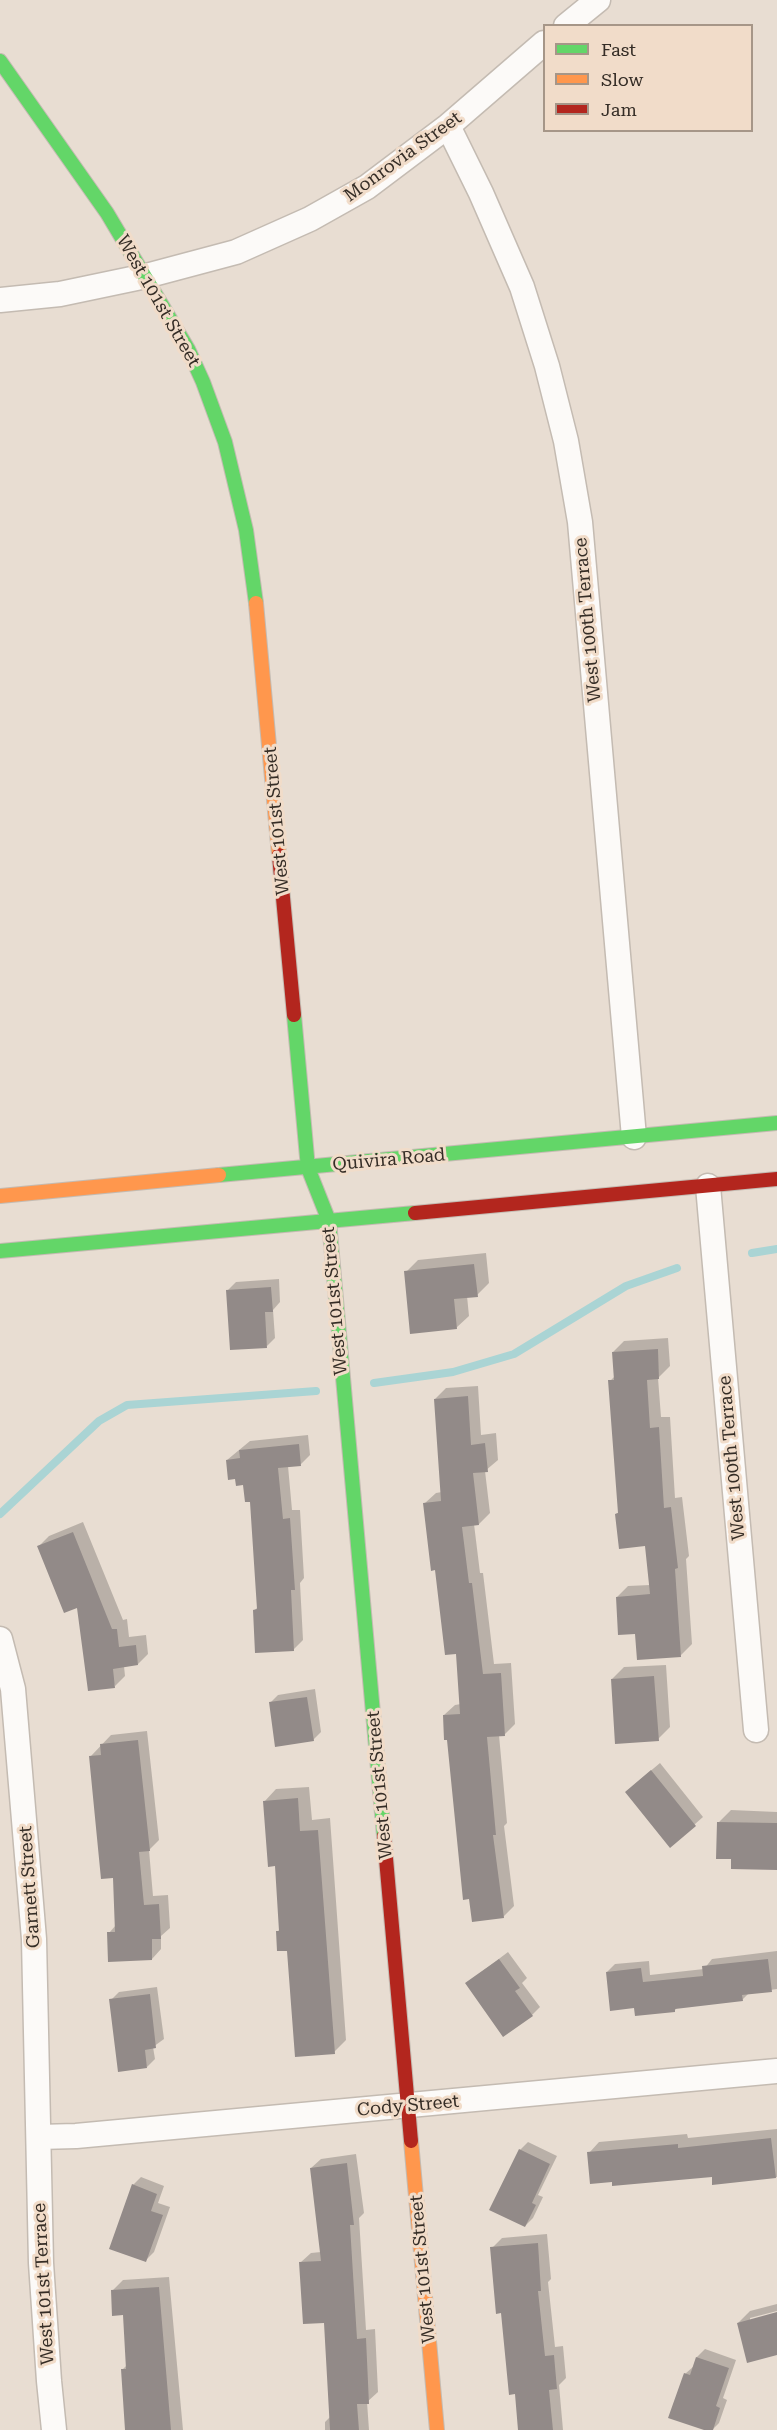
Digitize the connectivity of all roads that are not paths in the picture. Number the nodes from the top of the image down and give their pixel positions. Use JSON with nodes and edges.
{"nodes":[{"id":1,"x":592,"y":2,"type":"edge"},
{"id":2,"x":568,"y":24,"type":"edge"},
{"id":3,"x":543,"y":44,"type":"edge"},
{"id":4,"x":0,"y":62,"type":"edge"},
{"id":5,"x":448,"y":126,"type":"junction"},
{"id":6,"x":146,"y":276,"type":"junction"},
{"id":7,"x":0,"y":300,"type":"edge"},
{"id":8,"x":777,"y":1123,"type":"edge"},
{"id":9,"x":634,"y":1137,"type":"junction"},
{"id":10,"x":308,"y":1168,"type":"junction"},
{"id":11,"x":777,"y":1179,"type":"edge"},
{"id":12,"x":708,"y":1186,"type":"junction"},
{"id":13,"x":0,"y":1196,"type":"edge"},
{"id":14,"x":328,"y":1221,"type":"junction"},
{"id":15,"x":0,"y":1251,"type":"edge"},
{"id":16,"x":0,"y":1639,"type":"edge"},
{"id":17,"x":756,"y":1730,"type":"dead end"},
{"id":18,"x":777,"y":2071,"type":"edge"},
{"id":19,"x":409,"y":2106,"type":"junction"},
{"id":20,"x":39,"y":2137,"type":"junction"},
{"id":21,"x":54,"y":2430,"type":"edge"},
{"id":22,"x":437,"y":2430,"type":"edge"}],
"edges":[{"from":1,"to":2,"type":"street"},
{"from":3,"to":5,"type":"street","name":"Monrovia Street"},
{"from":4,"to":6,"type":"street","name":"West 101st Street"},
{"from":5,"to":6,"type":"street","name":"Monrovia Street"},
{"from":5,"to":9,"type":"street","name":"West 100th Terrace"},
{"from":6,"to":7,"type":"street","name":"Monrovia Street"},
{"from":6,"to":10,"type":"street","name":"West 101st Street"},
{"from":8,"to":9,"type":"street","name":"Quivira Road"},
{"from":9,"to":10,"type":"street","name":"Quivira Road"},
{"from":10,"to":13,"type":"street","name":"Quivira Road"},
{"from":10,"to":14,"type":"street","name":"West 101st Street"},
{"from":11,"to":12,"type":"street"},
{"from":12,"to":14,"type":"street"},
{"from":12,"to":17,"type":"street","name":"West 100th Terrace"},
{"from":14,"to":15,"type":"street"},
{"from":14,"to":19,"type":"street","name":"West 101st Street"},
{"from":16,"to":20,"type":"street","name":"Garnett Street"},
{"from":18,"to":19,"type":"street","name":"Cody Street"},
{"from":19,"to":20,"type":"street","name":"Cody Street"},
{"from":19,"to":22,"type":"street","name":"West 101st Street"},
{"from":20,"to":21,"type":"street","name":"West 101st Terrace"}]}
